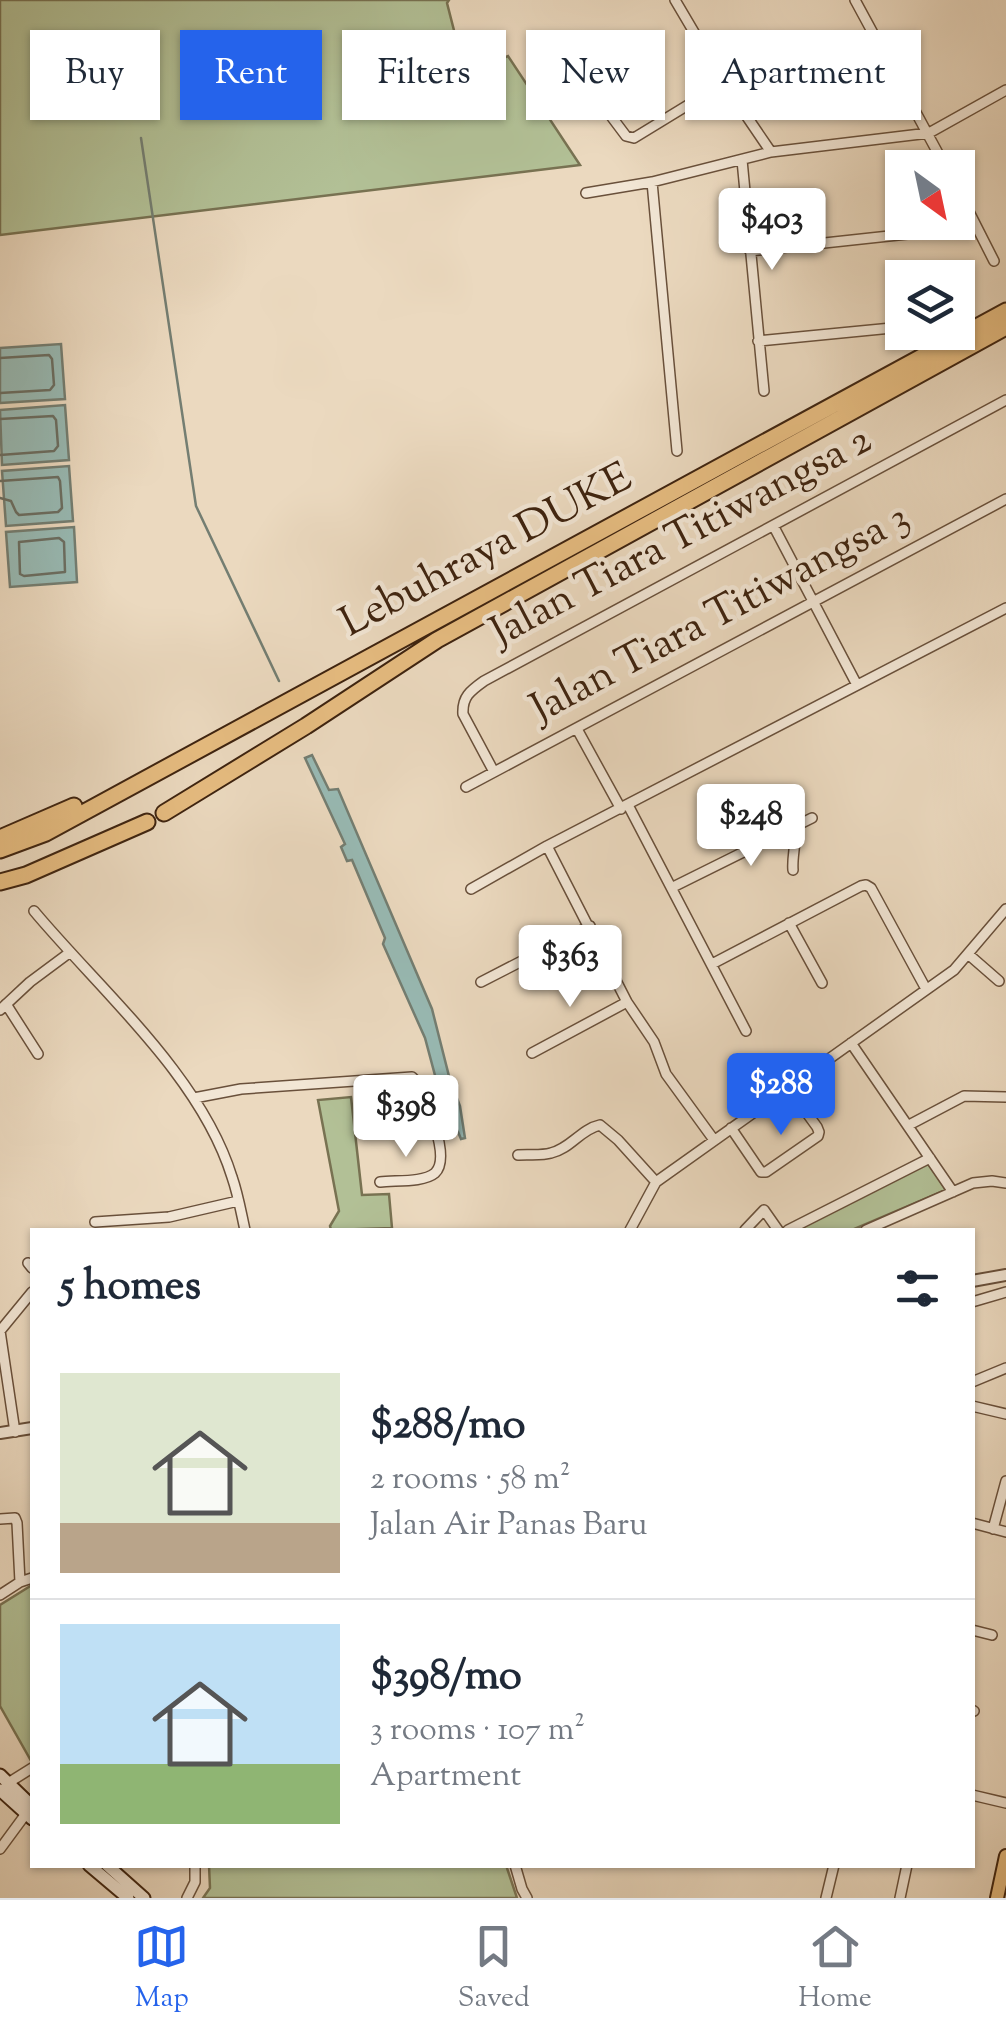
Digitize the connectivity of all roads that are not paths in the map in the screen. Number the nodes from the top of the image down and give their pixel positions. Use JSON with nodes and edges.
{"nodes":[{"id":1,"x":675,"y":0,"type":"edge"},
{"id":2,"x":856,"y":0,"type":"edge"},
{"id":3,"x":693,"y":30,"type":"edge"},
{"id":4,"x":1006,"y":90,"type":"edge"},
{"id":5,"x":614,"y":120,"type":"edge"},
{"id":6,"x":663,"y":120,"type":"edge"},
{"id":7,"x":749,"y":120,"type":"edge"},
{"id":8,"x":929,"y":133,"type":"junction"},
{"id":9,"x":937,"y":150,"type":"edge"},
{"id":10,"x":771,"y":152,"type":"junction"},
{"id":11,"x":742,"y":160,"type":"junction"},
{"id":12,"x":652,"y":182,"type":"junction"},
{"id":13,"x":586,"y":193,"type":"dead end"},
{"id":14,"x":975,"y":225,"type":"edge"},
{"id":15,"x":977,"y":229,"type":"junction"},
{"id":16,"x":750,"y":251,"type":"junction"},
{"id":17,"x":994,"y":261,"type":"dead end"},
{"id":18,"x":1006,"y":310,"type":"edge"},
{"id":19,"x":1006,"y":327,"type":"edge"},
{"id":20,"x":885,"y":329,"type":"edge"},
{"id":21,"x":758,"y":341,"type":"junction"},
{"id":22,"x":764,"y":390,"type":"dead end"},
{"id":23,"x":1006,"y":400,"type":"edge"},
{"id":24,"x":677,"y":451,"type":"dead end"},
{"id":25,"x":1006,"y":499,"type":"edge"},
{"id":26,"x":774,"y":527,"type":"junction"},
{"id":27,"x":815,"y":603,"type":"junction"},
{"id":28,"x":1006,"y":608,"type":"edge"},
{"id":29,"x":857,"y":685,"type":"junction"},
{"id":30,"x":577,"y":730,"type":"junction"},
{"id":31,"x":494,"y":772,"type":"junction"},
{"id":32,"x":137,"y":781,"type":"junction"},
{"id":33,"x":466,"y":787,"type":"dead end"},
{"id":34,"x":746,"y":800,"type":"dead end"},
{"id":35,"x":624,"y":807,"type":"junction"},
{"id":36,"x":164,"y":812,"type":"dead end"},
{"id":37,"x":812,"y":818,"type":"dead end"},
{"id":38,"x":147,"y":822,"type":"dead end"},
{"id":39,"x":794,"y":827,"type":"junction"},
{"id":40,"x":0,"y":838,"type":"edge"},
{"id":41,"x":548,"y":846,"type":"junction"},
{"id":42,"x":0,"y":850,"type":"edge"},
{"id":43,"x":792,"y":870,"type":"dead end"},
{"id":44,"x":0,"y":884,"type":"edge"},
{"id":45,"x":672,"y":887,"type":"junction"},
{"id":46,"x":471,"y":889,"type":"dead end"},
{"id":47,"x":1006,"y":908,"type":"edge"},
{"id":48,"x":34,"y":910,"type":"dead end"},
{"id":49,"x":789,"y":923,"type":"junction"},
{"id":50,"x":590,"y":926,"type":"junction"},
{"id":51,"x":69,"y":953,"type":"junction"},
{"id":52,"x":968,"y":954,"type":"junction"},
{"id":53,"x":712,"y":964,"type":"junction"},
{"id":54,"x":999,"y":981,"type":"dead end"},
{"id":55,"x":481,"y":982,"type":"dead end"},
{"id":56,"x":822,"y":983,"type":"dead end"},
{"id":57,"x":926,"y":989,"type":"junction"},
{"id":58,"x":628,"y":1002,"type":"junction"},
{"id":59,"x":3,"y":1007,"type":"edge"},
{"id":60,"x":746,"y":1031,"type":"dead end"},
{"id":61,"x":851,"y":1043,"type":"junction"},
{"id":62,"x":532,"y":1053,"type":"dead end"},
{"id":63,"x":38,"y":1054,"type":"dead end"},
{"id":64,"x":788,"y":1087,"type":"junction"},
{"id":65,"x":1006,"y":1097,"type":"edge"},
{"id":66,"x":194,"y":1098,"type":"junction"},
{"id":67,"x":909,"y":1125,"type":"junction"},
{"id":68,"x":731,"y":1128,"type":"junction"},
{"id":69,"x":714,"y":1140,"type":"junction"},
{"id":70,"x":518,"y":1155,"type":"dead end"},
{"id":71,"x":930,"y":1158,"type":"junction"},
{"id":72,"x":380,"y":1182,"type":"dead end"},
{"id":73,"x":656,"y":1182,"type":"junction"},
{"id":74,"x":1006,"y":1183,"type":"edge"},
{"id":75,"x":953,"y":1192,"type":"junction"},
{"id":76,"x":238,"y":1201,"type":"junction"},
{"id":77,"x":95,"y":1222,"type":"dead end"},
{"id":78,"x":245,"y":1228,"type":"edge"},
{"id":79,"x":631,"y":1228,"type":"edge"},
{"id":80,"x":746,"y":1228,"type":"edge"},
{"id":81,"x":777,"y":1228,"type":"edge"},
{"id":82,"x":792,"y":1228,"type":"edge"},
{"id":83,"x":871,"y":1228,"type":"edge"},
{"id":84,"x":1006,"y":1275,"type":"edge"},
{"id":85,"x":975,"y":1280,"type":"edge"},
{"id":86,"x":1006,"y":1292,"type":"edge"},
{"id":87,"x":30,"y":1294,"type":"edge"},
{"id":88,"x":975,"y":1301,"type":"edge"},
{"id":89,"x":1006,"y":1368,"type":"edge"},
{"id":90,"x":975,"y":1381,"type":"edge"},
{"id":91,"x":975,"y":1407,"type":"edge"},
{"id":92,"x":1006,"y":1414,"type":"edge"},
{"id":93,"x":30,"y":1428,"type":"edge"},
{"id":94,"x":15,"y":1432,"type":"junction"},
{"id":95,"x":0,"y":1434,"type":"edge"},
{"id":96,"x":1006,"y":1481,"type":"edge"},
{"id":97,"x":0,"y":1519,"type":"edge"},
{"id":98,"x":975,"y":1525,"type":"edge"},
{"id":99,"x":993,"y":1528,"type":"junction"},
{"id":100,"x":1006,"y":1532,"type":"edge"},
{"id":101,"x":30,"y":1579,"type":"edge"},
{"id":102,"x":20,"y":1582,"type":"junction"},
{"id":103,"x":0,"y":1595,"type":"edge"},
{"id":104,"x":975,"y":1631,"type":"edge"},
{"id":105,"x":992,"y":1635,"type":"dead end"},
{"id":106,"x":30,"y":1769,"type":"edge"},
{"id":107,"x":3,"y":1782,"type":"edge"},
{"id":108,"x":975,"y":1796,"type":"edge"},
{"id":109,"x":1004,"y":1803,"type":"edge"},
{"id":110,"x":30,"y":1810,"type":"edge"},
{"id":111,"x":30,"y":1812,"type":"edge"},
{"id":112,"x":0,"y":1849,"type":"edge"},
{"id":113,"x":1006,"y":1856,"type":"edge"},
{"id":114,"x":93,"y":1868,"type":"edge"},
{"id":115,"x":109,"y":1868,"type":"edge"},
{"id":116,"x":195,"y":1868,"type":"edge"},
{"id":117,"x":516,"y":1868,"type":"edge"},
{"id":118,"x":833,"y":1868,"type":"edge"},
{"id":119,"x":906,"y":1868,"type":"edge"},
{"id":120,"x":128,"y":1898,"type":"edge"},
{"id":121,"x":144,"y":1898,"type":"edge"},
{"id":122,"x":187,"y":1898,"type":"edge"},
{"id":123,"x":527,"y":1898,"type":"edge"},
{"id":124,"x":826,"y":1898,"type":"edge"},
{"id":125,"x":900,"y":1898,"type":"edge"},
{"id":126,"x":997,"y":1898,"type":"edge"}],
"edges":[{"from":1,"to":3,"type":"street"},
{"from":2,"to":8,"type":"street"},
{"from":4,"to":8,"type":"street"},
{"from":5,"to":6,"type":"street"},
{"from":7,"to":10,"type":"street"},
{"from":8,"to":9,"type":"street"},
{"from":8,"to":10,"type":"street"},
{"from":10,"to":11,"type":"street"},
{"from":11,"to":12,"type":"street"},
{"from":11,"to":16,"type":"street"},
{"from":12,"to":13,"type":"street"},
{"from":12,"to":24,"type":"street"},
{"from":14,"to":15,"type":"street"},
{"from":15,"to":16,"type":"street"},
{"from":15,"to":17,"type":"street"},
{"from":16,"to":21,"type":"street"},
{"from":18,"to":32,"type":"highway","name":"Lebuhraya DUKE"},
{"from":19,"to":36,"type":"highway","name":"Lebuhraya DUKE"},
{"from":20,"to":21,"type":"street"},
{"from":21,"to":22,"type":"street"},
{"from":23,"to":26,"type":"street","name":"Jalan Tiara Titiwangsa 2"},
{"from":25,"to":27,"type":"street","name":"Jalan Tiara Titiwangsa 3"},
{"from":26,"to":27,"type":"street"},
{"from":26,"to":31,"type":"street","name":"Jalan Tiara Titiwangsa 2"},
{"from":27,"to":29,"type":"street"},
{"from":27,"to":30,"type":"street","name":"Jalan Tiara Titiwangsa 3"},
{"from":28,"to":29,"type":"street"},
{"from":29,"to":35,"type":"street"},
{"from":30,"to":31,"type":"street","name":"Jalan Tiara Titiwangsa 3"},
{"from":30,"to":35,"type":"street"},
{"from":31,"to":33,"type":"street","name":"Jalan Tiara Titiwangsa 3"},
{"from":32,"to":40,"type":"highway"},
{"from":32,"to":42,"type":"highway","name":"Lebuhraya DUKE"},
{"from":34,"to":39,"type":"street"},
{"from":35,"to":41,"type":"street"},
{"from":35,"to":45,"type":"street"},
{"from":37,"to":39,"type":"street"},
{"from":38,"to":44,"type":"highway"},
{"from":39,"to":43,"type":"street"},
{"from":39,"to":45,"type":"street"},
{"from":41,"to":46,"type":"street"},
{"from":41,"to":50,"type":"street"},
{"from":45,"to":53,"type":"street"},
{"from":47,"to":52,"type":"street"},
{"from":48,"to":51,"type":"street"},
{"from":49,"to":53,"type":"street"},
{"from":49,"to":56,"type":"street"},
{"from":49,"to":57,"type":"street"},
{"from":50,"to":55,"type":"street"},
{"from":50,"to":58,"type":"street"},
{"from":51,"to":59,"type":"street"},
{"from":51,"to":66,"type":"street"},
{"from":52,"to":54,"type":"street"},
{"from":52,"to":57,"type":"street"},
{"from":53,"to":60,"type":"street"},
{"from":57,"to":61,"type":"street"},
{"from":58,"to":62,"type":"street"},
{"from":58,"to":69,"type":"street"},
{"from":59,"to":63,"type":"street"},
{"from":61,"to":64,"type":"street"},
{"from":61,"to":67,"type":"street"},
{"from":64,"to":68,"type":"street"},
{"from":64,"to":68,"type":"street"},
{"from":65,"to":67,"type":"street"},
{"from":66,"to":72,"type":"street"},
{"from":66,"to":76,"type":"street"},
{"from":67,"to":71,"type":"street"},
{"from":68,"to":69,"type":"street"},
{"from":69,"to":73,"type":"street"},
{"from":70,"to":73,"type":"street"},
{"from":71,"to":75,"type":"street"},
{"from":71,"to":82,"type":"street"},
{"from":73,"to":79,"type":"street"},
{"from":74,"to":75,"type":"street"},
{"from":75,"to":83,"type":"street"},
{"from":76,"to":77,"type":"street"},
{"from":76,"to":78,"type":"street"},
{"from":80,"to":81,"type":"street"},
{"from":84,"to":85,"type":"street"},
{"from":86,"to":88,"type":"street"},
{"from":87,"to":94,"type":"street"},
{"from":89,"to":90,"type":"street"},
{"from":91,"to":92,"type":"street"},
{"from":93,"to":94,"type":"street"},
{"from":94,"to":95,"type":"street"},
{"from":96,"to":99,"type":"street"},
{"from":97,"to":102,"type":"street"},
{"from":98,"to":99,"type":"street"},
{"from":99,"to":100,"type":"street"},
{"from":101,"to":102,"type":"street"},
{"from":102,"to":103,"type":"street"},
{"from":104,"to":105,"type":"street"},
{"from":106,"to":107,"type":"street"},
{"from":107,"to":110,"type":"main road"},
{"from":108,"to":109,"type":"street"},
{"from":111,"to":112,"type":"street"},
{"from":113,"to":126,"type":"main road"},
{"from":114,"to":120,"type":"main road"},
{"from":115,"to":121,"type":"main road"},
{"from":116,"to":122,"type":"street"},
{"from":117,"to":123,"type":"street"},
{"from":118,"to":124,"type":"street"},
{"from":119,"to":125,"type":"street"}]}
